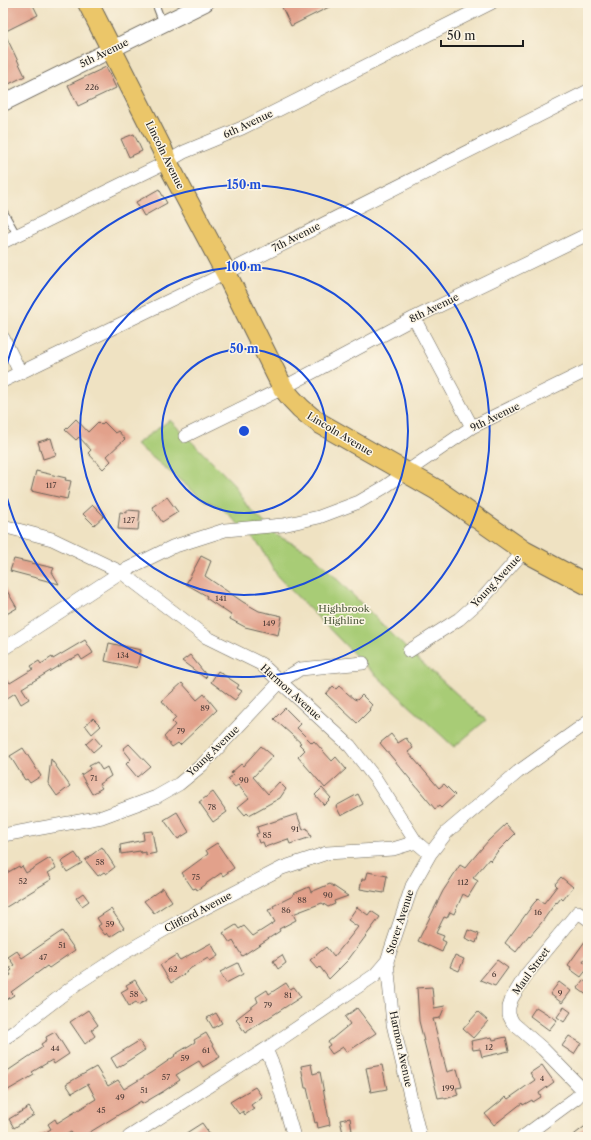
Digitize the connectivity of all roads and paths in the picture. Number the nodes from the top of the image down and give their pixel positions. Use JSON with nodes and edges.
{"nodes":[{"id":1,"x":88,"y":3,"type":"edge"},
{"id":2,"x":155,"y":3,"type":"edge"},
{"id":3,"x":205,"y":3,"type":"edge"},
{"id":4,"x":491,"y":3,"type":"edge"},
{"id":5,"x":163,"y":24,"type":"junction"},
{"id":6,"x":111,"y":49,"type":"junction"},
{"id":7,"x":588,"y":91,"type":"edge"},
{"id":8,"x":3,"y":103,"type":"edge"},
{"id":9,"x":167,"y":162,"type":"junction"},
{"id":10,"x":3,"y":213,"type":"edge"},
{"id":11,"x":588,"y":234,"type":"edge"},
{"id":12,"x":17,"y":235,"type":"junction"},
{"id":13,"x":3,"y":242,"type":"edge"},
{"id":14,"x":226,"y":273,"type":"junction"},
{"id":15,"x":414,"y":318,"type":"junction"},
{"id":16,"x":3,"y":338,"type":"edge"},
{"id":17,"x":588,"y":370,"type":"edge"},
{"id":18,"x":20,"y":372,"type":"junction"},
{"id":19,"x":3,"y":381,"type":"edge"},
{"id":20,"x":283,"y":388,"type":"junction"},
{"id":21,"x":472,"y":427,"type":"junction"},
{"id":22,"x":185,"y":436,"type":"dead end"},
{"id":23,"x":405,"y":471,"type":"junction"},
{"id":24,"x":3,"y":526,"type":"edge"},
{"id":25,"x":524,"y":551,"type":"junction"},
{"id":26,"x":121,"y":572,"type":"junction"},
{"id":27,"x":588,"y":586,"type":"edge"},
{"id":28,"x":3,"y":649,"type":"edge"},
{"id":29,"x":409,"y":651,"type":"dead end"},
{"id":30,"x":363,"y":662,"type":"dead end"},
{"id":31,"x":281,"y":681,"type":"junction"},
{"id":32,"x":588,"y":722,"type":"edge"},
{"id":33,"x":3,"y":835,"type":"edge"},
{"id":34,"x":416,"y":842,"type":"junction"},
{"id":35,"x":430,"y":854,"type":"junction"},
{"id":36,"x":583,"y":916,"type":"edge"},
{"id":37,"x":387,"y":961,"type":"junction"},
{"id":38,"x":3,"y":1039,"type":"edge"},
{"id":39,"x":266,"y":1049,"type":"junction"},
{"id":40,"x":586,"y":1088,"type":"edge"},
{"id":41,"x":136,"y":1135,"type":"edge"},
{"id":42,"x":294,"y":1137,"type":"edge"},
{"id":43,"x":420,"y":1137,"type":"edge"},
{"id":44,"x":523,"y":1137,"type":"edge"}],
"edges":[{"from":1,"to":6,"type":"main road","name":"Lincoln Avenue"},
{"from":2,"to":5,"type":"lane"},
{"from":3,"to":5,"type":"street","name":"5th Avenue"},
{"from":4,"to":9,"type":"street","name":"6th Avenue"},
{"from":5,"to":6,"type":"street","name":"5th Avenue"},
{"from":6,"to":8,"type":"street","name":"5th Avenue"},
{"from":6,"to":9,"type":"main road","name":"Lincoln Avenue"},
{"from":7,"to":14,"type":"street","name":"7th Avenue"},
{"from":9,"to":12,"type":"street","name":"6th Avenue"},
{"from":9,"to":14,"type":"main road","name":"Lincoln Avenue"},
{"from":10,"to":12,"type":"lane"},
{"from":11,"to":15,"type":"street","name":"8th Avenue"},
{"from":12,"to":13,"type":"street","name":"6th Avenue"},
{"from":14,"to":18,"type":"street","name":"7th Avenue"},
{"from":14,"to":20,"type":"main road","name":"Lincoln Avenue"},
{"from":15,"to":20,"type":"street","name":"8th Avenue"},
{"from":15,"to":21,"type":"street"},
{"from":16,"to":18,"type":"street"},
{"from":17,"to":21,"type":"street","name":"9th Avenue"},
{"from":18,"to":19,"type":"street","name":"7th Avenue"},
{"from":20,"to":22,"type":"street","name":"8th Avenue"},
{"from":20,"to":23,"type":"main road","name":"Lincoln Avenue"},
{"from":21,"to":23,"type":"street","name":"9th Avenue"},
{"from":23,"to":25,"type":"main road","name":"Lincoln Avenue"},
{"from":23,"to":26,"type":"street","name":"9th Avenue"},
{"from":24,"to":26,"type":"street","name":"Harmon Avenue"},
{"from":25,"to":27,"type":"main road","name":"Lincoln Avenue"},
{"from":25,"to":29,"type":"street","name":"Young Avenue"},
{"from":26,"to":28,"type":"street","name":"9th Avenue"},
{"from":26,"to":31,"type":"street","name":"Harmon Avenue"},
{"from":30,"to":31,"type":"street","name":"Young Avenue"},
{"from":31,"to":33,"type":"street","name":"Young Avenue"},
{"from":31,"to":34,"type":"street","name":"Harmon Avenue"},
{"from":32,"to":35,"type":"street","name":"Storer Avenue"},
{"from":34,"to":35,"type":"street","name":"Harmon Avenue"},
{"from":34,"to":38,"type":"street","name":"Clifford Avenue"},
{"from":35,"to":37,"type":"street","name":"Storer Avenue"},
{"from":36,"to":40,"type":"street","name":"Maul Street"},
{"from":37,"to":39,"type":"street","name":"Storer Avenue"},
{"from":37,"to":43,"type":"street","name":"Harmon Avenue"},
{"from":39,"to":41,"type":"street","name":"Storer Avenue"},
{"from":39,"to":42,"type":"street"},
{"from":40,"to":44,"type":"street"}]}
